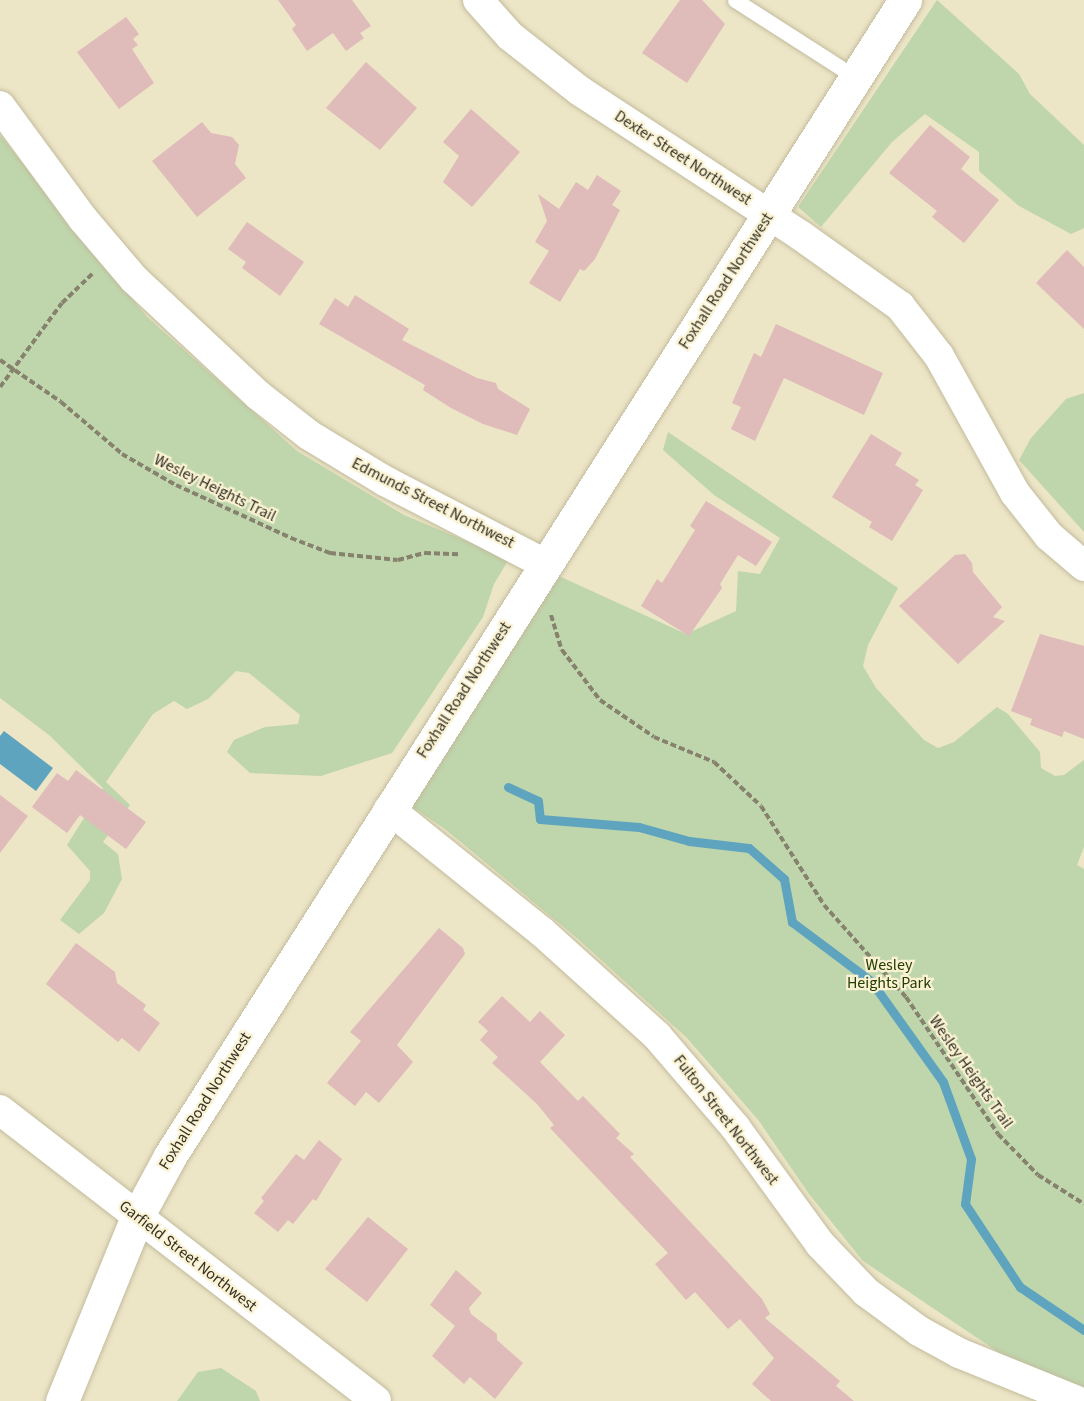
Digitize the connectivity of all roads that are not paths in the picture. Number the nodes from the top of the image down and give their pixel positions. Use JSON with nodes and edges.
{"nodes":[{"id":1,"x":478,"y":0,"type":"edge"},
{"id":2,"x":735,"y":0,"type":"edge"},
{"id":3,"x":904,"y":0,"type":"edge"},
{"id":4,"x":855,"y":77,"type":"junction"},
{"id":5,"x":0,"y":106,"type":"edge"},
{"id":6,"x":768,"y":214,"type":"junction"},
{"id":7,"x":545,"y":564,"type":"junction"},
{"id":8,"x":1084,"y":566,"type":"edge"},
{"id":9,"x":389,"y":809,"type":"junction"},
{"id":10,"x":0,"y":1110,"type":"edge"},
{"id":11,"x":137,"y":1218,"type":"junction"},
{"id":12,"x":62,"y":1401,"type":"edge"},
{"id":13,"x":376,"y":1401,"type":"edge"},
{"id":14,"x":1077,"y":1401,"type":"edge"}],
"edges":[{"from":1,"to":6,"type":"street","name":"Dexter Street Northwest"},
{"from":2,"to":4,"type":"lane"},
{"from":3,"to":4,"type":"main road","name":"Foxhall Road Northwest"},
{"from":4,"to":6,"type":"main road","name":"Foxhall Road Northwest"},
{"from":5,"to":7,"type":"street","name":"Edmunds Street Northwest"},
{"from":6,"to":7,"type":"main road","name":"Foxhall Road Northwest"},
{"from":6,"to":8,"type":"street","name":"Dexter Street Northwest"},
{"from":7,"to":9,"type":"main road","name":"Foxhall Road Northwest"},
{"from":9,"to":11,"type":"main road","name":"Foxhall Road Northwest"},
{"from":9,"to":14,"type":"street","name":"Fulton Street Northwest"},
{"from":10,"to":11,"type":"street","name":"Garfield Street Northwest"},
{"from":11,"to":12,"type":"main road","name":"Foxhall Road Northwest"},
{"from":11,"to":13,"type":"street","name":"Garfield Street Northwest"}]}
